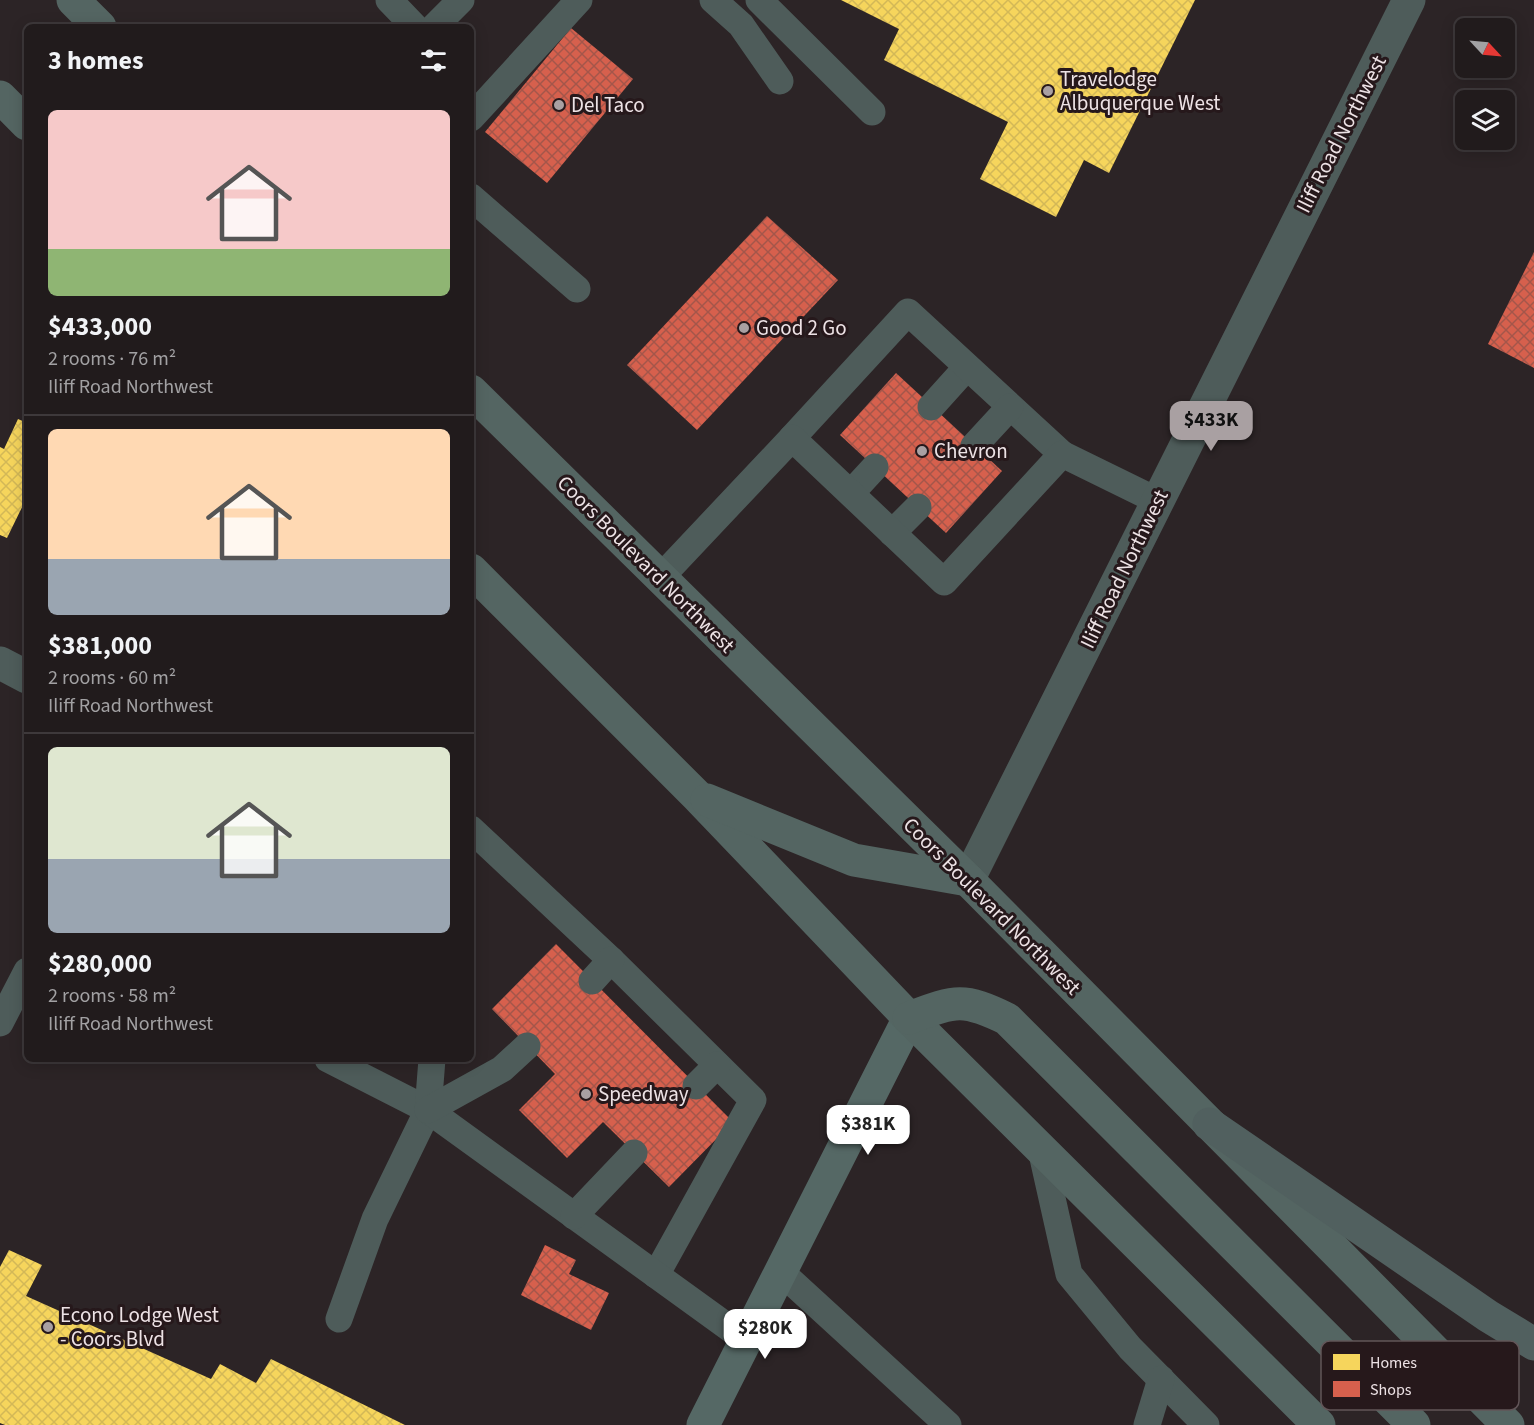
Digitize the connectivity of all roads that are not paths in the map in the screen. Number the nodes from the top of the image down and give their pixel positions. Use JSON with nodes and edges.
{"nodes":[{"id":1,"x":73,"y":0,"type":"edge"},
{"id":2,"x":389,"y":0,"type":"edge"},
{"id":3,"x":461,"y":0,"type":"edge"},
{"id":4,"x":579,"y":0,"type":"edge"},
{"id":5,"x":713,"y":0,"type":"edge"},
{"id":6,"x":759,"y":0,"type":"edge"},
{"id":7,"x":1408,"y":0,"type":"edge"},
{"id":8,"x":97,"y":24,"type":"edge"},
{"id":9,"x":412,"y":24,"type":"edge"},
{"id":10,"x":437,"y":24,"type":"edge"},
{"id":11,"x":780,"y":81,"type":"dead end"},
{"id":12,"x":0,"y":97,"type":"edge"},
{"id":13,"x":872,"y":112,"type":"dead end"},
{"id":14,"x":474,"y":115,"type":"edge"},
{"id":15,"x":24,"y":121,"type":"edge"},
{"id":16,"x":474,"y":200,"type":"edge"},
{"id":17,"x":577,"y":289,"type":"dead end"},
{"id":18,"x":968,"y":367,"type":"junction"},
{"id":19,"x":474,"y":395,"type":"edge"},
{"id":20,"x":931,"y":407,"type":"dead end"},
{"id":21,"x":1011,"y":407,"type":"junction"},
{"id":22,"x":792,"y":438,"type":"junction"},
{"id":23,"x":974,"y":446,"type":"dead end"},
{"id":24,"x":1062,"y":454,"type":"junction"},
{"id":25,"x":875,"y":467,"type":"dead end"},
{"id":26,"x":851,"y":493,"type":"junction"},
{"id":27,"x":1158,"y":501,"type":"junction"},
{"id":28,"x":918,"y":507,"type":"dead end"},
{"id":29,"x":892,"y":533,"type":"junction"},
{"id":30,"x":474,"y":573,"type":"edge"},
{"id":31,"x":660,"y":578,"type":"junction"},
{"id":32,"x":0,"y":663,"type":"edge"},
{"id":33,"x":24,"y":675,"type":"edge"},
{"id":34,"x":697,"y":796,"type":"junction"},
{"id":35,"x":474,"y":832,"type":"edge"},
{"id":36,"x":969,"y":880,"type":"junction"},
{"id":37,"x":610,"y":960,"type":"junction"},
{"id":38,"x":24,"y":977,"type":"edge"},
{"id":39,"x":592,"y":981,"type":"dead end"},
{"id":40,"x":909,"y":1018,"type":"junction"},
{"id":41,"x":0,"y":1023,"type":"edge"},
{"id":42,"x":527,"y":1046,"type":"dead end"},
{"id":43,"x":334,"y":1062,"type":"edge"},
{"id":44,"x":432,"y":1062,"type":"edge"},
{"id":45,"x":717,"y":1065,"type":"junction"},
{"id":46,"x":696,"y":1086,"type":"dead end"},
{"id":47,"x":428,"y":1110,"type":"junction"},
{"id":48,"x":1209,"y":1124,"type":"junction"},
{"id":49,"x":1041,"y":1149,"type":"junction"},
{"id":50,"x":634,"y":1153,"type":"dead end"},
{"id":51,"x":574,"y":1216,"type":"junction"},
{"id":52,"x":781,"y":1272,"type":"junction"},
{"id":53,"x":656,"y":1275,"type":"junction"},
{"id":54,"x":339,"y":1319,"type":"dead end"},
{"id":55,"x":746,"y":1340,"type":"junction"},
{"id":56,"x":1330,"y":1341,"type":"edge"},
{"id":57,"x":1425,"y":1341,"type":"edge"},
{"id":58,"x":1534,"y":1344,"type":"edge"},
{"id":59,"x":1161,"y":1379,"type":"junction"},
{"id":60,"x":1399,"y":1410,"type":"edge"},
{"id":61,"x":1493,"y":1410,"type":"edge"},
{"id":62,"x":703,"y":1425,"type":"edge"},
{"id":63,"x":948,"y":1425,"type":"edge"},
{"id":64,"x":1147,"y":1425,"type":"edge"},
{"id":65,"x":1206,"y":1425,"type":"edge"},
{"id":66,"x":1318,"y":1425,"type":"edge"},
{"id":67,"x":1414,"y":1425,"type":"edge"},
{"id":68,"x":1508,"y":1425,"type":"edge"}],
"edges":[{"from":1,"to":8,"type":"main road"},
{"from":2,"to":9,"type":"lane"},
{"from":3,"to":10,"type":"lane"},
{"from":4,"to":14,"type":"lane"},
{"from":5,"to":11,"type":"lane"},
{"from":6,"to":13,"type":"lane"},
{"from":7,"to":27,"type":"street","name":"Iliff Road Northwest"},
{"from":12,"to":15,"type":"main road"},
{"from":16,"to":17,"type":"lane"},
{"from":18,"to":20,"type":"lane"},
{"from":18,"to":21,"type":"lane"},
{"from":18,"to":22,"type":"lane"},
{"from":19,"to":31,"type":"main road","name":"Coors Boulevard Northwest"},
{"from":21,"to":23,"type":"lane"},
{"from":21,"to":24,"type":"lane"},
{"from":22,"to":26,"type":"lane"},
{"from":22,"to":31,"type":"lane"},
{"from":24,"to":27,"type":"lane"},
{"from":24,"to":29,"type":"lane"},
{"from":25,"to":26,"type":"lane"},
{"from":26,"to":29,"type":"lane"},
{"from":27,"to":36,"type":"street","name":"Iliff Road Northwest"},
{"from":28,"to":29,"type":"lane"},
{"from":30,"to":34,"type":"main road"},
{"from":31,"to":36,"type":"main road","name":"Coors Boulevard Northwest"},
{"from":32,"to":33,"type":"street"},
{"from":34,"to":36,"type":"main road"},
{"from":34,"to":40,"type":"main road"},
{"from":35,"to":37,"type":"lane"},
{"from":36,"to":48,"type":"main road","name":"Coors Boulevard Northwest"},
{"from":37,"to":39,"type":"lane"},
{"from":37,"to":45,"type":"lane"},
{"from":38,"to":41,"type":"lane"},
{"from":40,"to":49,"type":"main road"},
{"from":40,"to":52,"type":"main road"},
{"from":40,"to":56,"type":"main road"},
{"from":42,"to":47,"type":"lane"},
{"from":43,"to":47,"type":"lane"},
{"from":44,"to":47,"type":"lane"},
{"from":45,"to":46,"type":"lane"},
{"from":45,"to":53,"type":"lane"},
{"from":47,"to":51,"type":"lane"},
{"from":47,"to":54,"type":"lane"},
{"from":48,"to":57,"type":"main road","name":"Coors Boulevard Northwest"},
{"from":48,"to":58,"type":"highway"},
{"from":49,"to":59,"type":"lane"},
{"from":49,"to":66,"type":"main road"},
{"from":50,"to":51,"type":"lane"},
{"from":51,"to":53,"type":"lane"},
{"from":52,"to":55,"type":"main road"},
{"from":52,"to":63,"type":"lane"},
{"from":53,"to":55,"type":"lane"},
{"from":55,"to":62,"type":"main road"},
{"from":59,"to":64,"type":"lane"},
{"from":59,"to":65,"type":"lane"},
{"from":60,"to":67,"type":"main road"},
{"from":61,"to":68,"type":"main road","name":"Coors Boulevard Northwest"}]}
